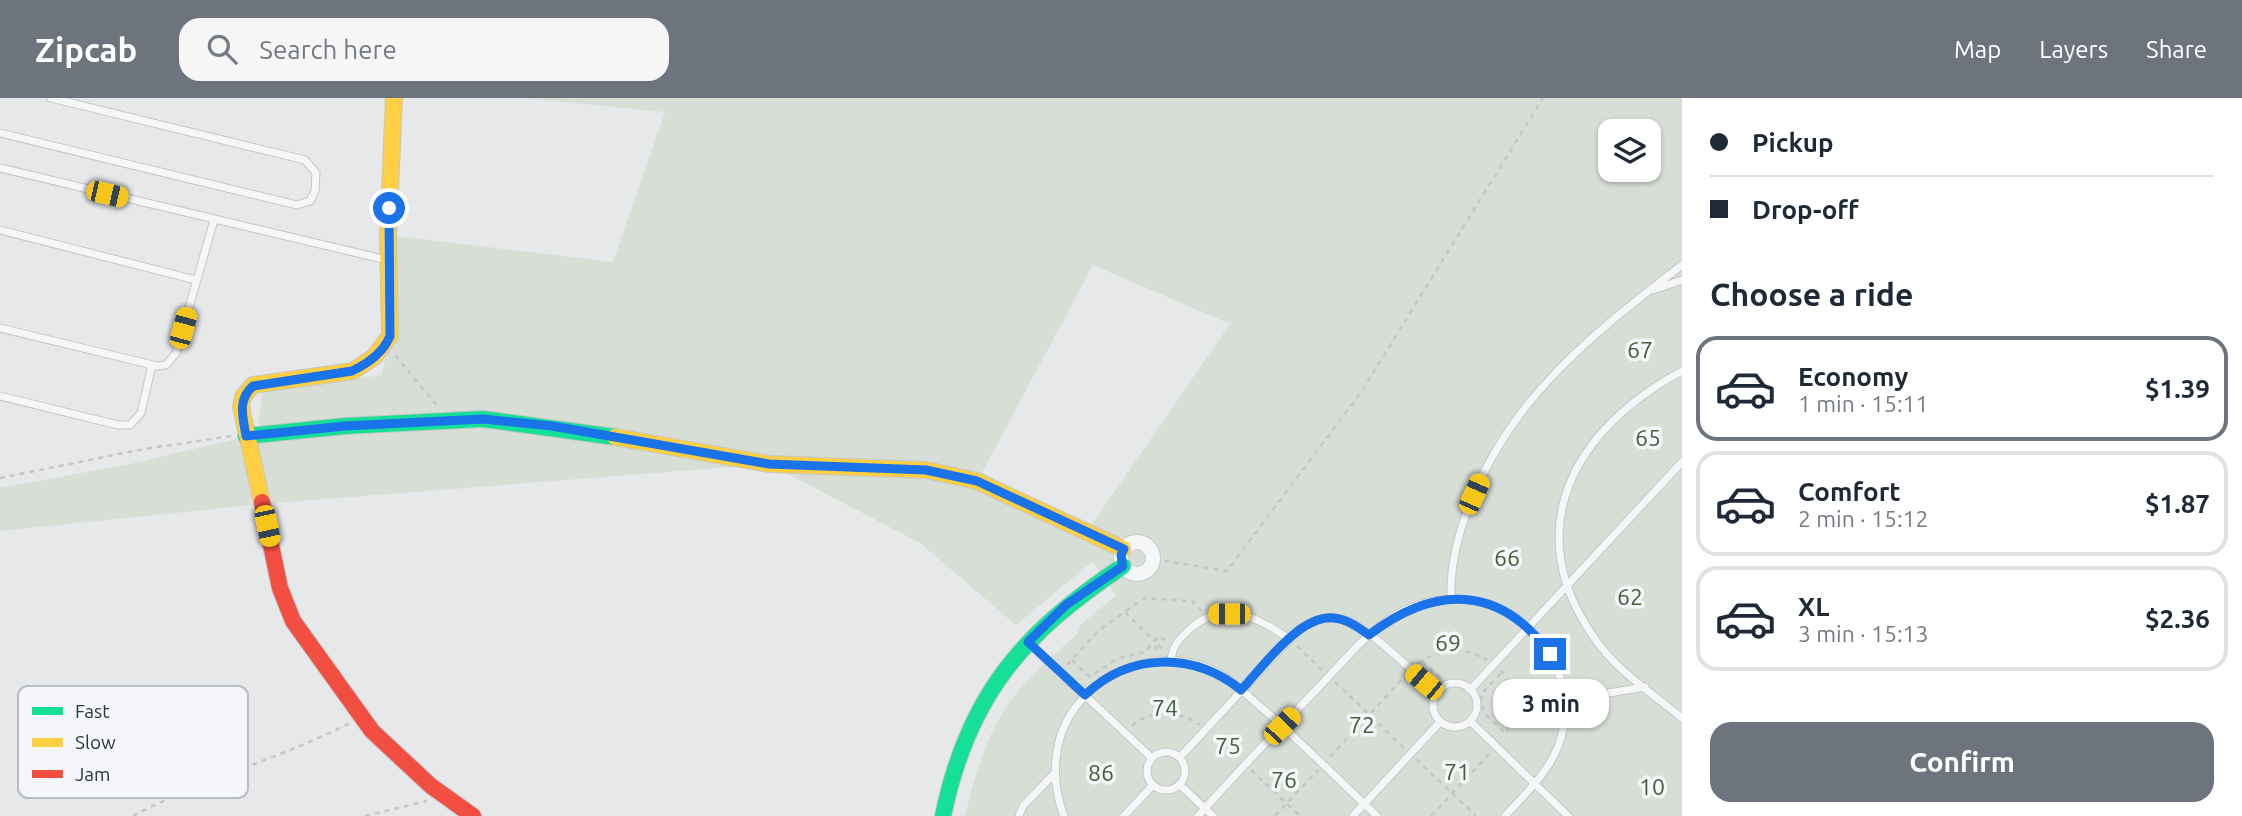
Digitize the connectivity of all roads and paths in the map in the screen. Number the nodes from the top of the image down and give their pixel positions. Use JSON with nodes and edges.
{"nodes":[{"id":1,"x":51,"y":98,"type":"edge"},
{"id":2,"x":394,"y":98,"type":"edge"},
{"id":3,"x":1543,"y":98,"type":"edge"},
{"id":4,"x":0,"y":133,"type":"edge"},
{"id":5,"x":0,"y":168,"type":"edge"},
{"id":6,"x":214,"y":219,"type":"junction"},
{"id":7,"x":0,"y":230,"type":"edge"},
{"id":8,"x":389,"y":260,"type":"junction"},
{"id":9,"x":1682,"y":265,"type":"edge"},
{"id":10,"x":196,"y":280,"type":"junction"},
{"id":11,"x":1682,"y":281,"type":"edge"},
{"id":12,"x":1648,"y":291,"type":"junction"},
{"id":13,"x":0,"y":328,"type":"edge"},
{"id":14,"x":387,"y":344,"type":"junction"},
{"id":15,"x":152,"y":365,"type":"junction"},
{"id":16,"x":1682,"y":371,"type":"edge"},
{"id":17,"x":0,"y":396,"type":"edge"},
{"id":18,"x":448,"y":419,"type":"junction"},
{"id":19,"x":246,"y":436,"type":"junction"},
{"id":20,"x":1682,"y":463,"type":"edge"},
{"id":21,"x":0,"y":478,"type":"edge"},
{"id":22,"x":1124,"y":549,"type":"junction"},
{"id":23,"x":1154,"y":559,"type":"junction"},
{"id":24,"x":1123,"y":566,"type":"junction"},
{"id":25,"x":1565,"y":589,"type":"junction"},
{"id":26,"x":1451,"y":597,"type":"junction"},
{"id":27,"x":1125,"y":612,"type":"junction"},
{"id":28,"x":1207,"y":616,"type":"junction"},
{"id":29,"x":1529,"y":626,"type":"junction"},
{"id":30,"x":1369,"y":635,"type":"junction"},
{"id":31,"x":1289,"y":639,"type":"junction"},
{"id":32,"x":1028,"y":642,"type":"junction"},
{"id":33,"x":1156,"y":644,"type":"junction"},
{"id":34,"x":1486,"y":659,"type":"junction"},
{"id":35,"x":1072,"y":660,"type":"junction"},
{"id":36,"x":1171,"y":661,"type":"junction"},
{"id":37,"x":1422,"y":661,"type":"junction"},
{"id":38,"x":1494,"y":665,"type":"junction"},
{"id":39,"x":1478,"y":668,"type":"dead end"},
{"id":40,"x":1410,"y":671,"type":"junction"},
{"id":41,"x":1060,"y":672,"type":"junction"},
{"id":42,"x":1502,"y":672,"type":"junction"},
{"id":43,"x":1471,"y":676,"type":"dead end"},
{"id":44,"x":1329,"y":677,"type":"junction"},
{"id":45,"x":1645,"y":687,"type":"junction"},
{"id":46,"x":1241,"y":690,"type":"junction"},
{"id":47,"x":1470,"y":690,"type":"junction"},
{"id":48,"x":1437,"y":694,"type":"junction"},
{"id":49,"x":1085,"y":695,"type":"junction"},
{"id":50,"x":1566,"y":700,"type":"junction"},
{"id":51,"x":1514,"y":705,"type":"junction"},
{"id":52,"x":1369,"y":715,"type":"junction"},
{"id":53,"x":362,"y":717,"type":"junction"},
{"id":54,"x":1682,"y":718,"type":"edge"},
{"id":55,"x":1470,"y":721,"type":"junction"},
{"id":56,"x":1440,"y":722,"type":"junction"},
{"id":57,"x":1282,"y":726,"type":"junction"},
{"id":58,"x":1206,"y":729,"type":"junction"},
{"id":59,"x":1124,"y":732,"type":"junction"},
{"id":60,"x":1495,"y":748,"type":"junction"},
{"id":61,"x":1411,"y":754,"type":"junction"},
{"id":62,"x":1180,"y":757,"type":"junction"},
{"id":63,"x":1152,"y":758,"type":"junction"},
{"id":64,"x":1247,"y":765,"type":"junction"},
{"id":65,"x":1323,"y":765,"type":"junction"},
{"id":66,"x":248,"y":766,"type":"edge"},
{"id":67,"x":1055,"y":773,"type":"junction"},
{"id":68,"x":1153,"y":785,"type":"junction"},
{"id":69,"x":1180,"y":785,"type":"junction"},
{"id":70,"x":1534,"y":785,"type":"junction"},
{"id":71,"x":1452,"y":793,"type":"junction"},
{"id":72,"x":447,"y":797,"type":"junction"},
{"id":73,"x":168,"y":798,"type":"edge"},
{"id":74,"x":1287,"y":803,"type":"junction"},
{"id":75,"x":1364,"y":804,"type":"junction"},
{"id":76,"x":1205,"y":808,"type":"junction"},
{"id":77,"x":133,"y":816,"type":"edge"},
{"id":78,"x":365,"y":816,"type":"edge"},
{"id":79,"x":472,"y":816,"type":"edge"},
{"id":80,"x":943,"y":816,"type":"edge"},
{"id":81,"x":1018,"y":816,"type":"edge"},
{"id":82,"x":1064,"y":816,"type":"edge"},
{"id":83,"x":1124,"y":816,"type":"edge"},
{"id":84,"x":1198,"y":816,"type":"edge"},
{"id":85,"x":1213,"y":816,"type":"edge"},
{"id":86,"x":1275,"y":816,"type":"edge"},
{"id":87,"x":1300,"y":816,"type":"edge"},
{"id":88,"x":1353,"y":816,"type":"edge"},
{"id":89,"x":1377,"y":816,"type":"edge"},
{"id":90,"x":1431,"y":816,"type":"edge"},
{"id":91,"x":1476,"y":816,"type":"edge"},
{"id":92,"x":1505,"y":816,"type":"edge"},
{"id":93,"x":1568,"y":816,"type":"edge"}],
"edges":[{"from":1,"to":4,"type":"lane"},
{"from":2,"to":8,"type":"street"},
{"from":3,"to":23,"type":"path"},
{"from":5,"to":6,"type":"lane"},
{"from":6,"to":8,"type":"lane"},
{"from":6,"to":10,"type":"lane"},
{"from":7,"to":10,"type":"lane"},
{"from":8,"to":14,"type":"street"},
{"from":9,"to":12,"type":"lane"},
{"from":10,"to":15,"type":"lane"},
{"from":11,"to":12,"type":"lane"},
{"from":12,"to":26,"type":"lane"},
{"from":13,"to":15,"type":"lane"},
{"from":14,"to":18,"type":"path"},
{"from":14,"to":19,"type":"street"},
{"from":15,"to":17,"type":"lane"},
{"from":16,"to":25,"type":"lane"},
{"from":18,"to":19,"type":"street"},
{"from":18,"to":22,"type":"street"},
{"from":19,"to":21,"type":"path"},
{"from":19,"to":53,"type":"street"},
{"from":20,"to":25,"type":"lane"},
{"from":22,"to":23,"type":"street"},
{"from":22,"to":24,"type":"street"},
{"from":23,"to":24,"type":"street"},
{"from":24,"to":32,"type":"street"},
{"from":25,"to":29,"type":"lane"},
{"from":25,"to":45,"type":"lane"},
{"from":26,"to":29,"type":"lane"},
{"from":26,"to":30,"type":"lane"},
{"from":27,"to":28,"type":"path"},
{"from":27,"to":33,"type":"path"},
{"from":27,"to":35,"type":"path"},
{"from":28,"to":31,"type":"lane"},
{"from":28,"to":36,"type":"lane"},
{"from":29,"to":38,"type":"lane"},
{"from":29,"to":50,"type":"lane"},
{"from":30,"to":31,"type":"lane"},
{"from":30,"to":40,"type":"lane"},
{"from":30,"to":44,"type":"lane"},
{"from":31,"to":44,"type":"path"},
{"from":31,"to":46,"type":"lane"},
{"from":32,"to":41,"type":"lane"},
{"from":32,"to":80,"type":"street"},
{"from":33,"to":33,"type":"path"},
{"from":33,"to":35,"type":"path"},
{"from":34,"to":37,"type":"path"},
{"from":34,"to":38,"type":"path"},
{"from":34,"to":39,"type":"path"},
{"from":35,"to":41,"type":"path"},
{"from":36,"to":46,"type":"lane"},
{"from":36,"to":49,"type":"lane"},
{"from":37,"to":40,"type":"path"},
{"from":37,"to":43,"type":"path"},
{"from":38,"to":42,"type":"path"},
{"from":38,"to":47,"type":"lane"},
{"from":40,"to":48,"type":"lane"},
{"from":40,"to":52,"type":"path"},
{"from":41,"to":49,"type":"lane"},
{"from":42,"to":51,"type":"path"},
{"from":42,"to":51,"type":"path"},
{"from":44,"to":52,"type":"path"},
{"from":44,"to":57,"type":"lane"},
{"from":45,"to":50,"type":"lane"},
{"from":45,"to":54,"type":"lane"},
{"from":46,"to":57,"type":"lane"},
{"from":46,"to":58,"type":"lane"},
{"from":47,"to":48,"type":"lane"},
{"from":47,"to":55,"type":"lane"},
{"from":48,"to":56,"type":"lane"},
{"from":49,"to":59,"type":"lane"},
{"from":49,"to":67,"type":"lane"},
{"from":50,"to":51,"type":"path"},
{"from":50,"to":70,"type":"lane"},
{"from":52,"to":61,"type":"path"},
{"from":52,"to":65,"type":"path"},
{"from":53,"to":66,"type":"path"},
{"from":53,"to":72,"type":"street"},
{"from":55,"to":56,"type":"lane"},
{"from":55,"to":60,"type":"lane"},
{"from":56,"to":61,"type":"lane"},
{"from":57,"to":64,"type":"lane"},
{"from":57,"to":65,"type":"lane"},
{"from":58,"to":59,"type":"path"},
{"from":58,"to":62,"type":"lane"},
{"from":59,"to":63,"type":"lane"},
{"from":60,"to":70,"type":"lane"},
{"from":60,"to":71,"type":"path"},
{"from":61,"to":71,"type":"path"},
{"from":61,"to":75,"type":"lane"},
{"from":62,"to":63,"type":"lane"},
{"from":62,"to":69,"type":"lane"},
{"from":63,"to":68,"type":"lane"},
{"from":64,"to":74,"type":"path"},
{"from":64,"to":76,"type":"lane"},
{"from":65,"to":74,"type":"path"},
{"from":65,"to":75,"type":"lane"},
{"from":67,"to":81,"type":"lane"},
{"from":67,"to":82,"type":"lane"},
{"from":68,"to":69,"type":"lane"},
{"from":68,"to":83,"type":"lane"},
{"from":69,"to":76,"type":"lane"},
{"from":70,"to":92,"type":"lane"},
{"from":70,"to":93,"type":"lane"},
{"from":71,"to":90,"type":"path"},
{"from":71,"to":91,"type":"path"},
{"from":72,"to":78,"type":"path"},
{"from":72,"to":79,"type":"street"},
{"from":73,"to":77,"type":"path"},
{"from":74,"to":86,"type":"path"},
{"from":74,"to":87,"type":"path"},
{"from":75,"to":88,"type":"lane"},
{"from":75,"to":89,"type":"lane"},
{"from":76,"to":84,"type":"lane"},
{"from":76,"to":85,"type":"lane"}]}
